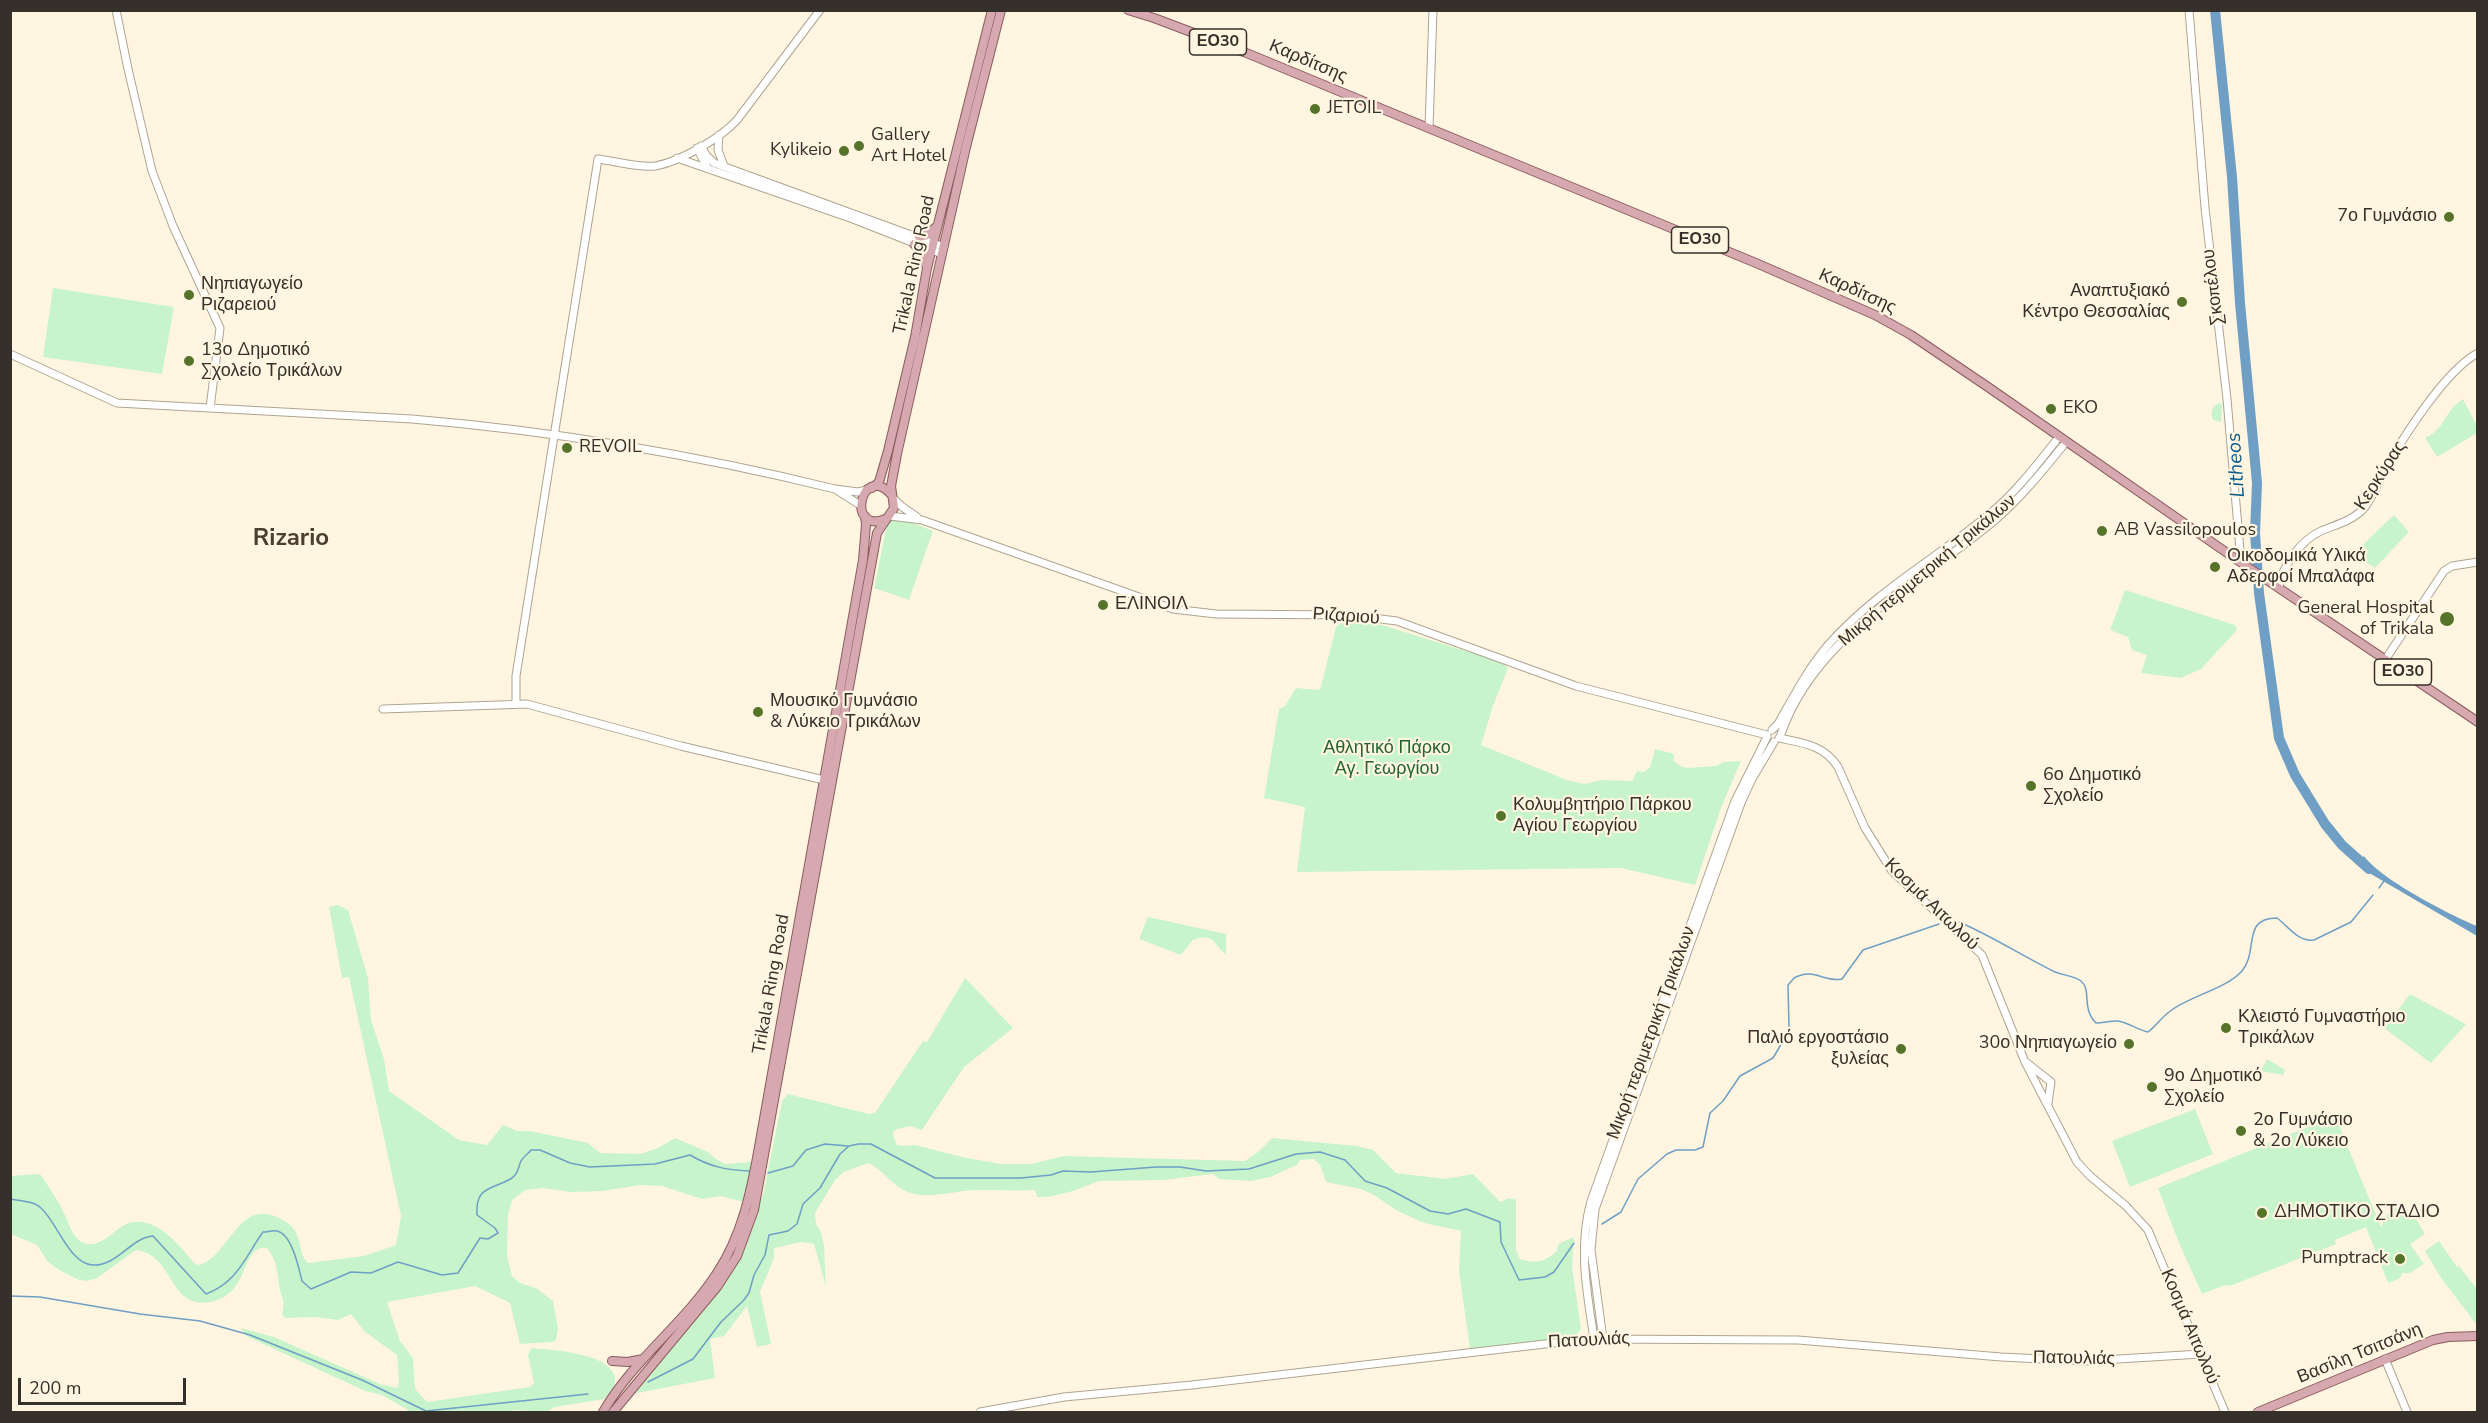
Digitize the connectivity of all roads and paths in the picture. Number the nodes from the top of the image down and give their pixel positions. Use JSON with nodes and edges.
{"nodes":[{"id":1,"x":116,"y":10,"type":"edge"},
{"id":2,"x":820,"y":10,"type":"edge"},
{"id":3,"x":992,"y":10,"type":"edge"},
{"id":4,"x":1001,"y":10,"type":"edge"},
{"id":5,"x":1128,"y":10,"type":"edge"},
{"id":6,"x":1145,"y":10,"type":"edge"},
{"id":7,"x":1433,"y":10,"type":"edge"},
{"id":8,"x":2189,"y":10,"type":"edge"},
{"id":9,"x":1154,"y":18,"type":"junction"},
{"id":10,"x":1429,"y":128,"type":"junction"},
{"id":11,"x":719,"y":135,"type":"junction"},
{"id":12,"x":699,"y":147,"type":"junction"},
{"id":13,"x":677,"y":158,"type":"junction"},
{"id":14,"x":724,"y":166,"type":"junction"},
{"id":15,"x":707,"y":167,"type":"junction"},
{"id":16,"x":937,"y":225,"type":"junction"},
{"id":17,"x":916,"y":241,"type":"junction"},
{"id":18,"x":932,"y":246,"type":"junction"},
{"id":19,"x":943,"y":251,"type":"junction"},
{"id":20,"x":927,"y":268,"type":"junction"},
{"id":21,"x":2478,"y":353,"type":"edge"},
{"id":22,"x":10,"y":354,"type":"edge"},
{"id":23,"x":210,"y":408,"type":"junction"},
{"id":24,"x":555,"y":436,"type":"junction"},
{"id":25,"x":2062,"y":440,"type":"junction"},
{"id":26,"x":835,"y":489,"type":"junction"},
{"id":27,"x":870,"y":489,"type":"junction"},
{"id":28,"x":893,"y":497,"type":"junction"},
{"id":29,"x":860,"y":505,"type":"junction"},
{"id":30,"x":865,"y":516,"type":"junction"},
{"id":31,"x":888,"y":518,"type":"junction"},
{"id":32,"x":922,"y":520,"type":"junction"},
{"id":33,"x":2478,"y":562,"type":"edge"},
{"id":34,"x":2243,"y":564,"type":"junction"},
{"id":35,"x":2279,"y":588,"type":"junction"},
{"id":36,"x":2385,"y":660,"type":"junction"},
{"id":37,"x":516,"y":704,"type":"junction"},
{"id":38,"x":383,"y":709,"type":"dead end"},
{"id":39,"x":2478,"y":722,"type":"edge"},
{"id":40,"x":1769,"y":734,"type":"junction"},
{"id":41,"x":1778,"y":739,"type":"junction"},
{"id":42,"x":824,"y":780,"type":"junction"},
{"id":43,"x":2025,"y":1062,"type":"junction"},
{"id":44,"x":2049,"y":1108,"type":"junction"},
{"id":45,"x":2478,"y":1336,"type":"edge"},
{"id":46,"x":1598,"y":1339,"type":"junction"},
{"id":47,"x":2201,"y":1354,"type":"junction"},
{"id":48,"x":644,"y":1358,"type":"junction"},
{"id":49,"x":2385,"y":1359,"type":"junction"},
{"id":50,"x":612,"y":1361,"type":"dead end"},
{"id":51,"x":603,"y":1413,"type":"edge"},
{"id":52,"x":613,"y":1413,"type":"edge"},
{"id":53,"x":980,"y":1413,"type":"edge"},
{"id":54,"x":2226,"y":1413,"type":"edge"},
{"id":55,"x":2258,"y":1413,"type":"edge"},
{"id":56,"x":2407,"y":1413,"type":"edge"}],
"edges":[{"from":1,"to":23,"type":"street"},
{"from":2,"to":11,"type":"street"},
{"from":3,"to":16,"type":"main road","name":"Trikala Ring Road"},
{"from":4,"to":19,"type":"main road","name":"Trikala Ring Road"},
{"from":5,"to":9,"type":"main road","name":"Καρδίτσης","number":"ΕΟ30"},
{"from":6,"to":9,"type":"main road","name":"Καρδίτσης","number":"ΕΟ30"},
{"from":7,"to":10,"type":"street"},
{"from":8,"to":34,"type":"street","name":"Σκοπέλου"},
{"from":9,"to":10,"type":"main road","name":"Καρδίτσης","number":"ΕΟ30"},
{"from":10,"to":25,"type":"main road","name":"Καρδίτσης","number":"ΕΟ30"},
{"from":11,"to":12,"type":"street"},
{"from":11,"to":14,"type":"street"},
{"from":12,"to":13,"type":"street"},
{"from":12,"to":14,"type":"street"},
{"from":12,"to":15,"type":"street"},
{"from":13,"to":15,"type":"street"},
{"from":13,"to":24,"type":"street"},
{"from":14,"to":17,"type":"street"},
{"from":15,"to":17,"type":"street"},
{"from":16,"to":17,"type":"main road"},
{"from":16,"to":18,"type":"main road","name":"Trikala Ring Road"},
{"from":17,"to":18,"type":"street"},
{"from":17,"to":20,"type":"main road"},
{"from":18,"to":19,"type":"street"},
{"from":18,"to":20,"type":"main road","name":"Trikala Ring Road"},
{"from":19,"to":28,"type":"main road","name":"Trikala Ring Road"},
{"from":20,"to":27,"type":"main road","name":"Trikala Ring Road"},
{"from":21,"to":35,"type":"street","name":"Κερκύρας"},
{"from":22,"to":23,"type":"street"},
{"from":23,"to":24,"type":"street"},
{"from":24,"to":26,"type":"street"},
{"from":24,"to":37,"type":"street"},
{"from":25,"to":34,"type":"main road","name":"Καρδίτσης","number":"ΕΟ30"},
{"from":25,"to":40,"type":"street","name":"Μικρή περιμετρική Τρικάλων"},
{"from":25,"to":41,"type":"street","name":"Μικρή περιμετρική Τρικάλων"},
{"from":26,"to":27,"type":"street"},
{"from":26,"to":29,"type":"street"},
{"from":27,"to":28,"type":"main road"},
{"from":27,"to":29,"type":"main road"},
{"from":28,"to":31,"type":"main road"},
{"from":28,"to":32,"type":"street","name":"Ριζαριού"},
{"from":29,"to":30,"type":"main road"},
{"from":30,"to":31,"type":"main road"},
{"from":30,"to":42,"type":"main road","name":"Trikala Ring Road"},
{"from":31,"to":32,"type":"street","name":"Ριζαριού"},
{"from":31,"to":52,"type":"main road"},
{"from":32,"to":40,"type":"street","name":"Ριζαριού"},
{"from":33,"to":36,"type":"street"},
{"from":34,"to":35,"type":"main road","name":"Καρδίτσης","number":"ΕΟ30"},
{"from":35,"to":36,"type":"main road","name":"Καρδίτσης","number":"ΕΟ30"},
{"from":36,"to":39,"type":"main road","name":"Καρδίτσης","number":"ΕΟ30"},
{"from":37,"to":38,"type":"street"},
{"from":37,"to":42,"type":"street"},
{"from":40,"to":41,"type":"street"},
{"from":40,"to":41,"type":"street"},
{"from":40,"to":46,"type":"street","name":"Μικρή περιμετρική Τρικάλων"},
{"from":41,"to":43,"type":"street","name":"Κοσμά Αιτωλού"},
{"from":41,"to":46,"type":"street","name":"Μικρή περιμετρική Τρικάλων"},
{"from":42,"to":48,"type":"main road","name":"Trikala Ring Road"},
{"from":43,"to":44,"type":"street","name":"Κοσμά Αιτωλού"},
{"from":43,"to":44,"type":"street"},
{"from":44,"to":47,"type":"street","name":"Κοσμά Αιτωλού"},
{"from":45,"to":49,"type":"main road","name":"Βασίλη Τσιτσάνη"},
{"from":46,"to":47,"type":"street","name":"Πατουλιάς"},
{"from":46,"to":53,"type":"street","name":"Πατουλιάς"},
{"from":47,"to":54,"type":"street","name":"Κοσμά Αιτωλού"},
{"from":48,"to":50,"type":"main road"},
{"from":48,"to":51,"type":"main road","name":"Trikala Ring Road"},
{"from":49,"to":55,"type":"main road","name":"Βασίλη Τσιτσάνη"},
{"from":49,"to":56,"type":"street"}]}
